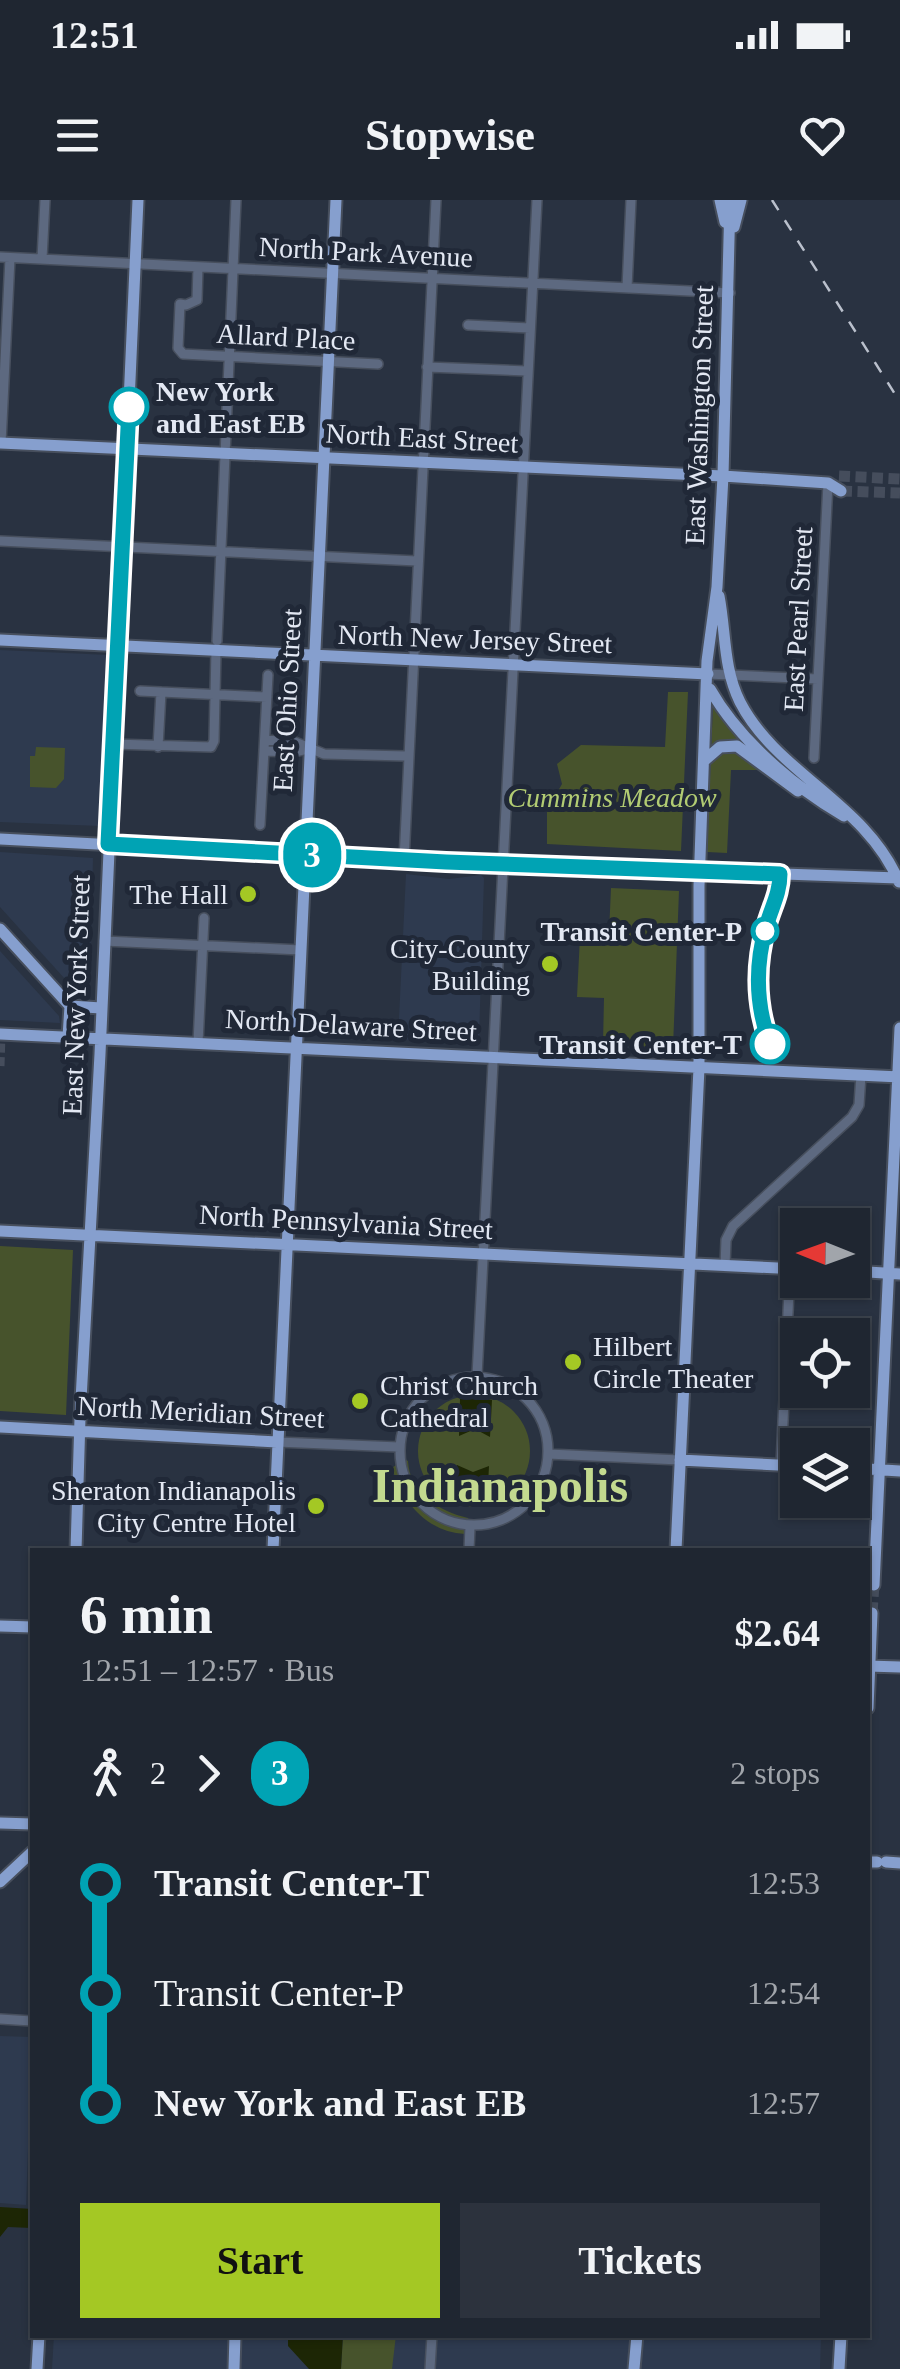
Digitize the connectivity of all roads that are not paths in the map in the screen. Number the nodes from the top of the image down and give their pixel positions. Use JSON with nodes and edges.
{"nodes":[{"id":1,"x":44,"y":200,"type":"edge"},
{"id":2,"x":138,"y":200,"type":"edge"},
{"id":3,"x":236,"y":200,"type":"edge"},
{"id":4,"x":336,"y":200,"type":"edge"},
{"id":5,"x":436,"y":200,"type":"edge"},
{"id":6,"x":536,"y":200,"type":"edge"},
{"id":7,"x":631,"y":200,"type":"edge"},
{"id":8,"x":720,"y":200,"type":"edge"},
{"id":9,"x":730,"y":200,"type":"edge"},
{"id":10,"x":741,"y":200,"type":"edge"},
{"id":11,"x":730,"y":246,"type":"junction"},
{"id":12,"x":5,"y":258,"type":"edge"},
{"id":13,"x":42,"y":259,"type":"junction"},
{"id":14,"x":135,"y":264,"type":"junction"},
{"id":15,"x":198,"y":267,"type":"junction"},
{"id":16,"x":233,"y":268,"type":"junction"},
{"id":17,"x":333,"y":274,"type":"junction"},
{"id":18,"x":432,"y":278,"type":"junction"},
{"id":19,"x":532,"y":282,"type":"junction"},
{"id":20,"x":627,"y":288,"type":"junction"},
{"id":21,"x":730,"y":293,"type":"junction"},
{"id":22,"x":170,"y":294,"type":"dead end"},
{"id":23,"x":180,"y":304,"type":"junction"},
{"id":24,"x":468,"y":325,"type":"dead end"},
{"id":25,"x":530,"y":328,"type":"junction"},
{"id":26,"x":228,"y":356,"type":"junction"},
{"id":27,"x":328,"y":361,"type":"junction"},
{"id":28,"x":378,"y":364,"type":"dead end"},
{"id":29,"x":427,"y":366,"type":"junction"},
{"id":30,"x":527,"y":371,"type":"junction"},
{"id":31,"x":1,"y":443,"type":"edge"},
{"id":32,"x":127,"y":450,"type":"junction"},
{"id":33,"x":223,"y":455,"type":"junction"},
{"id":34,"x":324,"y":459,"type":"junction"},
{"id":35,"x":422,"y":463,"type":"junction"},
{"id":36,"x":522,"y":468,"type":"junction"},
{"id":37,"x":723,"y":476,"type":"junction"},
{"id":38,"x":834,"y":480,"type":"junction"},
{"id":39,"x":841,"y":490,"type":"dead end"},
{"id":40,"x":0,"y":542,"type":"edge"},
{"id":41,"x":122,"y":547,"type":"junction"},
{"id":42,"x":222,"y":552,"type":"junction"},
{"id":43,"x":319,"y":556,"type":"junction"},
{"id":44,"x":417,"y":562,"type":"junction"},
{"id":45,"x":717,"y":587,"type":"junction"},
{"id":46,"x":0,"y":640,"type":"edge"},
{"id":47,"x":118,"y":646,"type":"junction"},
{"id":48,"x":217,"y":646,"type":"junction"},
{"id":49,"x":315,"y":657,"type":"junction"},
{"id":50,"x":413,"y":662,"type":"junction"},
{"id":51,"x":512,"y":666,"type":"junction"},
{"id":52,"x":268,"y":674,"type":"dead end"},
{"id":53,"x":708,"y":674,"type":"junction"},
{"id":54,"x":729,"y":675,"type":"junction"},
{"id":55,"x":818,"y":679,"type":"junction"},
{"id":56,"x":140,"y":690,"type":"dead end"},
{"id":57,"x":161,"y":692,"type":"junction"},
{"id":58,"x":216,"y":695,"type":"junction"},
{"id":59,"x":267,"y":697,"type":"junction"},
{"id":60,"x":113,"y":744,"type":"junction"},
{"id":61,"x":264,"y":745,"type":"junction"},
{"id":62,"x":158,"y":747,"type":"junction"},
{"id":63,"x":310,"y":748,"type":"junction"},
{"id":64,"x":406,"y":756,"type":"junction"},
{"id":65,"x":814,"y":758,"type":"dead end"},
{"id":66,"x":705,"y":760,"type":"junction"},
{"id":67,"x":824,"y":804,"type":"junction"},
{"id":68,"x":260,"y":825,"type":"dead end"},
{"id":69,"x":865,"y":828,"type":"junction"},
{"id":70,"x":0,"y":840,"type":"edge"},
{"id":71,"x":108,"y":844,"type":"junction"},
{"id":72,"x":305,"y":855,"type":"junction"},
{"id":73,"x":404,"y":860,"type":"junction"},
{"id":74,"x":502,"y":864,"type":"junction"},
{"id":75,"x":700,"y":872,"type":"junction"},
{"id":76,"x":899,"y":881,"type":"edge"},
{"id":77,"x":204,"y":918,"type":"dead end"},
{"id":78,"x":0,"y":929,"type":"edge"},
{"id":79,"x":104,"y":940,"type":"junction"},
{"id":80,"x":203,"y":946,"type":"junction"},
{"id":81,"x":301,"y":950,"type":"junction"},
{"id":82,"x":70,"y":1006,"type":"junction"},
{"id":83,"x":101,"y":1008,"type":"junction"},
{"id":84,"x":900,"y":1028,"type":"edge"},
{"id":85,"x":0,"y":1034,"type":"edge"},
{"id":86,"x":68,"y":1037,"type":"junction"},
{"id":87,"x":100,"y":1039,"type":"junction"},
{"id":88,"x":198,"y":1043,"type":"junction"},
{"id":89,"x":296,"y":1048,"type":"junction"},
{"id":90,"x":492,"y":1057,"type":"junction"},
{"id":91,"x":699,"y":1068,"type":"junction"},
{"id":92,"x":861,"y":1075,"type":"junction"},
{"id":93,"x":899,"y":1075,"type":"edge"},
{"id":94,"x":0,"y":1231,"type":"edge"},
{"id":95,"x":89,"y":1235,"type":"junction"},
{"id":96,"x":287,"y":1244,"type":"junction"},
{"id":97,"x":484,"y":1254,"type":"junction"},
{"id":98,"x":689,"y":1264,"type":"junction"},
{"id":99,"x":725,"y":1266,"type":"junction"},
{"id":100,"x":780,"y":1268,"type":"edge"},
{"id":101,"x":894,"y":1273,"type":"edge"},
{"id":102,"x":792,"y":1298,"type":"edge"},
{"id":103,"x":477,"y":1376,"type":"junction"},
{"id":104,"x":0,"y":1428,"type":"edge"},
{"id":105,"x":783,"y":1428,"type":"edge"},
{"id":106,"x":80,"y":1432,"type":"junction"},
{"id":107,"x":278,"y":1442,"type":"junction"},
{"id":108,"x":399,"y":1447,"type":"junction"},
{"id":109,"x":548,"y":1454,"type":"junction"},
{"id":110,"x":680,"y":1460,"type":"junction"},
{"id":111,"x":780,"y":1465,"type":"edge"},
{"id":112,"x":870,"y":1469,"type":"edge"},
{"id":113,"x":879,"y":1470,"type":"junction"},
{"id":114,"x":900,"y":1471,"type":"edge"},
{"id":115,"x":470,"y":1526,"type":"junction"},
{"id":116,"x":76,"y":1548,"type":"edge"},
{"id":117,"x":273,"y":1548,"type":"edge"},
{"id":118,"x":469,"y":1548,"type":"edge"},
{"id":119,"x":676,"y":1548,"type":"edge"},
{"id":120,"x":874,"y":1585,"type":"dead end"},
{"id":121,"x":872,"y":1613,"type":"dead end"},
{"id":122,"x":0,"y":1626,"type":"edge"},
{"id":123,"x":30,"y":1627,"type":"edge"},
{"id":124,"x":870,"y":1640,"type":"edge"},
{"id":125,"x":870,"y":1666,"type":"edge"},
{"id":126,"x":900,"y":1668,"type":"edge"},
{"id":127,"x":0,"y":1823,"type":"edge"},
{"id":128,"x":30,"y":1824,"type":"edge"},
{"id":129,"x":30,"y":1854,"type":"edge"},
{"id":130,"x":877,"y":1862,"type":"edge"},
{"id":131,"x":900,"y":1863,"type":"edge"},
{"id":132,"x":0,"y":1882,"type":"edge"},
{"id":133,"x":0,"y":2019,"type":"edge"},
{"id":134,"x":30,"y":2020,"type":"edge"},
{"id":135,"x":40,"y":2338,"type":"edge"},
{"id":136,"x":235,"y":2338,"type":"edge"},
{"id":137,"x":432,"y":2338,"type":"edge"},
{"id":138,"x":637,"y":2338,"type":"edge"},
{"id":139,"x":840,"y":2338,"type":"edge"},
{"id":140,"x":38,"y":2369,"type":"edge"},
{"id":141,"x":234,"y":2369,"type":"edge"},
{"id":142,"x":430,"y":2369,"type":"edge"},
{"id":143,"x":634,"y":2369,"type":"edge"},
{"id":144,"x":839,"y":2369,"type":"edge"}],
"edges":[{"from":1,"to":13,"type":"street"},
{"from":2,"to":14,"type":"main road","name":"East New York Street"},
{"from":3,"to":16,"type":"street"},
{"from":4,"to":17,"type":"main road","name":"East Ohio Street"},
{"from":5,"to":18,"type":"street"},
{"from":6,"to":19,"type":"street"},
{"from":7,"to":20,"type":"street"},
{"from":8,"to":11,"type":"main road","name":"East Washington Street"},
{"from":9,"to":11,"type":"main road","name":"East Washington Street"},
{"from":10,"to":11,"type":"main road","name":"East Washington Street"},
{"from":11,"to":21,"type":"main road","name":"East Washington Street"},
{"from":12,"to":13,"type":"street","name":"North Park Avenue"},
{"from":12,"to":31,"type":"street"},
{"from":13,"to":14,"type":"street","name":"North Park Avenue"},
{"from":14,"to":15,"type":"street","name":"North Park Avenue"},
{"from":14,"to":32,"type":"main road","name":"East New York Street"},
{"from":15,"to":16,"type":"street","name":"North Park Avenue"},
{"from":15,"to":23,"type":"street","name":"Allard Place"},
{"from":16,"to":17,"type":"street","name":"North Park Avenue"},
{"from":16,"to":26,"type":"street"},
{"from":17,"to":18,"type":"street","name":"North Park Avenue"},
{"from":17,"to":27,"type":"main road","name":"East Ohio Street"},
{"from":18,"to":19,"type":"street","name":"North Park Avenue"},
{"from":18,"to":29,"type":"street"},
{"from":19,"to":20,"type":"street","name":"North Park Avenue"},
{"from":19,"to":25,"type":"street"},
{"from":20,"to":21,"type":"street","name":"North Park Avenue"},
{"from":21,"to":37,"type":"main road","name":"East Washington Street"},
{"from":22,"to":23,"type":"street","name":"Allard Place"},
{"from":23,"to":26,"type":"street","name":"Allard Place"},
{"from":24,"to":25,"type":"street"},
{"from":25,"to":30,"type":"street"},
{"from":26,"to":27,"type":"street","name":"Allard Place"},
{"from":26,"to":33,"type":"street"},
{"from":27,"to":28,"type":"street","name":"Allard Place"},
{"from":27,"to":34,"type":"main road","name":"East Ohio Street"},
{"from":29,"to":30,"type":"street"},
{"from":29,"to":35,"type":"street"},
{"from":30,"to":36,"type":"street"},
{"from":31,"to":32,"type":"main road","name":"North East Street"},
{"from":32,"to":33,"type":"main road","name":"North East Street"},
{"from":32,"to":41,"type":"main road","name":"East New York Street"},
{"from":33,"to":34,"type":"main road","name":"North East Street"},
{"from":33,"to":42,"type":"street"},
{"from":34,"to":35,"type":"main road","name":"North East Street"},
{"from":34,"to":43,"type":"main road","name":"East Ohio Street"},
{"from":35,"to":36,"type":"main road","name":"North East Street"},
{"from":35,"to":44,"type":"street"},
{"from":36,"to":37,"type":"main road","name":"North East Street"},
{"from":36,"to":51,"type":"street"},
{"from":37,"to":38,"type":"main road","name":"North East Street"},
{"from":37,"to":45,"type":"main road","name":"East Washington Street"},
{"from":38,"to":39,"type":"main road"},
{"from":38,"to":55,"type":"street","name":"East Pearl Street"},
{"from":40,"to":41,"type":"street"},
{"from":41,"to":42,"type":"street"},
{"from":41,"to":47,"type":"main road","name":"East New York Street"},
{"from":42,"to":43,"type":"street"},
{"from":42,"to":48,"type":"street"},
{"from":43,"to":44,"type":"street"},
{"from":43,"to":49,"type":"main road","name":"East Ohio Street"},
{"from":44,"to":50,"type":"street"},
{"from":45,"to":53,"type":"main road","name":"East Washington Street"},
{"from":45,"to":54,"type":"main road","name":"East Washington Street"},
{"from":46,"to":47,"type":"main road","name":"North New Jersey Street"},
{"from":47,"to":48,"type":"main road","name":"North New Jersey Street"},
{"from":47,"to":60,"type":"main road","name":"East New York Street"},
{"from":48,"to":49,"type":"main road","name":"North New Jersey Street"},
{"from":48,"to":58,"type":"street"},
{"from":49,"to":50,"type":"main road","name":"North New Jersey Street"},
{"from":49,"to":63,"type":"main road","name":"East Ohio Street"},
{"from":50,"to":51,"type":"main road","name":"North New Jersey Street"},
{"from":50,"to":64,"type":"street"},
{"from":51,"to":53,"type":"main road","name":"North New Jersey Street"},
{"from":51,"to":74,"type":"street"},
{"from":52,"to":59,"type":"street"},
{"from":53,"to":54,"type":"street"},
{"from":53,"to":66,"type":"main road","name":"East Washington Street"},
{"from":53,"to":67,"type":"main road"},
{"from":54,"to":55,"type":"street"},
{"from":54,"to":69,"type":"main road","name":"East Washington Street"},
{"from":55,"to":65,"type":"street","name":"East Pearl Street"},
{"from":56,"to":57,"type":"street"},
{"from":57,"to":58,"type":"street"},
{"from":57,"to":62,"type":"street"},
{"from":58,"to":59,"type":"street"},
{"from":58,"to":62,"type":"street"},
{"from":59,"to":61,"type":"street"},
{"from":60,"to":62,"type":"street"},
{"from":60,"to":71,"type":"main road","name":"East New York Street"},
{"from":61,"to":63,"type":"street"},
{"from":61,"to":68,"type":"street"},
{"from":63,"to":64,"type":"street"},
{"from":63,"to":72,"type":"main road","name":"East Ohio Street"},
{"from":64,"to":73,"type":"street"},
{"from":66,"to":67,"type":"main road"},
{"from":66,"to":75,"type":"main road","name":"East Washington Street"},
{"from":67,"to":69,"type":"main road"},
{"from":69,"to":76,"type":"main road"},
{"from":70,"to":71,"type":"main road"},
{"from":71,"to":72,"type":"main road"},
{"from":71,"to":79,"type":"main road","name":"East New York Street"},
{"from":72,"to":73,"type":"main road"},
{"from":72,"to":81,"type":"main road","name":"East Ohio Street"},
{"from":73,"to":74,"type":"main road"},
{"from":74,"to":75,"type":"main road"},
{"from":74,"to":90,"type":"street"},
{"from":75,"to":76,"type":"main road"},
{"from":75,"to":91,"type":"main road","name":"East Washington Street"},
{"from":77,"to":80,"type":"street"},
{"from":78,"to":82,"type":"main road"},
{"from":79,"to":80,"type":"street"},
{"from":79,"to":83,"type":"main road","name":"East New York Street"},
{"from":80,"to":81,"type":"street"},
{"from":80,"to":88,"type":"street"},
{"from":81,"to":89,"type":"main road","name":"East Ohio Street"},
{"from":82,"to":83,"type":"main road"},
{"from":82,"to":86,"type":"main road"},
{"from":83,"to":87,"type":"main road","name":"East New York Street"},
{"from":84,"to":93,"type":"main road"},
{"from":85,"to":86,"type":"main road","name":"North Delaware Street"},
{"from":86,"to":87,"type":"main road","name":"North Delaware Street"},
{"from":87,"to":88,"type":"main road","name":"North Delaware Street"},
{"from":87,"to":95,"type":"main road","name":"East New York Street"},
{"from":88,"to":89,"type":"main road","name":"North Delaware Street"},
{"from":89,"to":90,"type":"main road","name":"North Delaware Street"},
{"from":89,"to":96,"type":"main road","name":"East Ohio Street"},
{"from":90,"to":91,"type":"main road","name":"North Delaware Street"},
{"from":90,"to":97,"type":"street"},
{"from":91,"to":92,"type":"main road","name":"North Delaware Street"},
{"from":91,"to":98,"type":"main road","name":"East Washington Street"},
{"from":92,"to":93,"type":"main road","name":"North Delaware Street"},
{"from":92,"to":99,"type":"street"},
{"from":93,"to":101,"type":"main road"},
{"from":94,"to":95,"type":"main road","name":"North Pennsylvania Street"},
{"from":95,"to":96,"type":"main road","name":"North Pennsylvania Street"},
{"from":95,"to":106,"type":"main road","name":"East New York Street"},
{"from":96,"to":97,"type":"main road","name":"North Pennsylvania Street"},
{"from":96,"to":107,"type":"main road","name":"East Ohio Street"},
{"from":97,"to":98,"type":"main road","name":"North Pennsylvania Street"},
{"from":97,"to":103,"type":"street"},
{"from":98,"to":99,"type":"main road","name":"North Pennsylvania Street"},
{"from":98,"to":110,"type":"main road","name":"East Washington Street"},
{"from":99,"to":100,"type":"main road","name":"North Pennsylvania Street"},
{"from":101,"to":113,"type":"main road"},
{"from":102,"to":105,"type":"street"},
{"from":103,"to":108,"type":"street"},
{"from":103,"to":109,"type":"street"},
{"from":104,"to":106,"type":"main road","name":"North Meridian Street"},
{"from":106,"to":107,"type":"main road","name":"North Meridian Street"},
{"from":106,"to":116,"type":"main road","name":"East New York Street"},
{"from":107,"to":108,"type":"street","name":"North Meridian Street"},
{"from":107,"to":117,"type":"main road","name":"East Ohio Street"},
{"from":108,"to":115,"type":"street"},
{"from":109,"to":110,"type":"street"},
{"from":109,"to":115,"type":"street"},
{"from":110,"to":111,"type":"main road"},
{"from":110,"to":119,"type":"main road","name":"East Washington Street"},
{"from":112,"to":113,"type":"main road"},
{"from":113,"to":114,"type":"main road"},
{"from":113,"to":120,"type":"main road"},
{"from":115,"to":118,"type":"street"},
{"from":121,"to":124,"type":"main road"},
{"from":122,"to":123,"type":"main road"},
{"from":125,"to":126,"type":"main road"},
{"from":127,"to":128,"type":"main road"},
{"from":129,"to":132,"type":"main road"},
{"from":130,"to":131,"type":"main road"},
{"from":133,"to":134,"type":"street"},
{"from":135,"to":140,"type":"main road"},
{"from":136,"to":141,"type":"main road"},
{"from":137,"to":142,"type":"street"},
{"from":138,"to":143,"type":"main road"},
{"from":139,"to":144,"type":"main road"}]}
